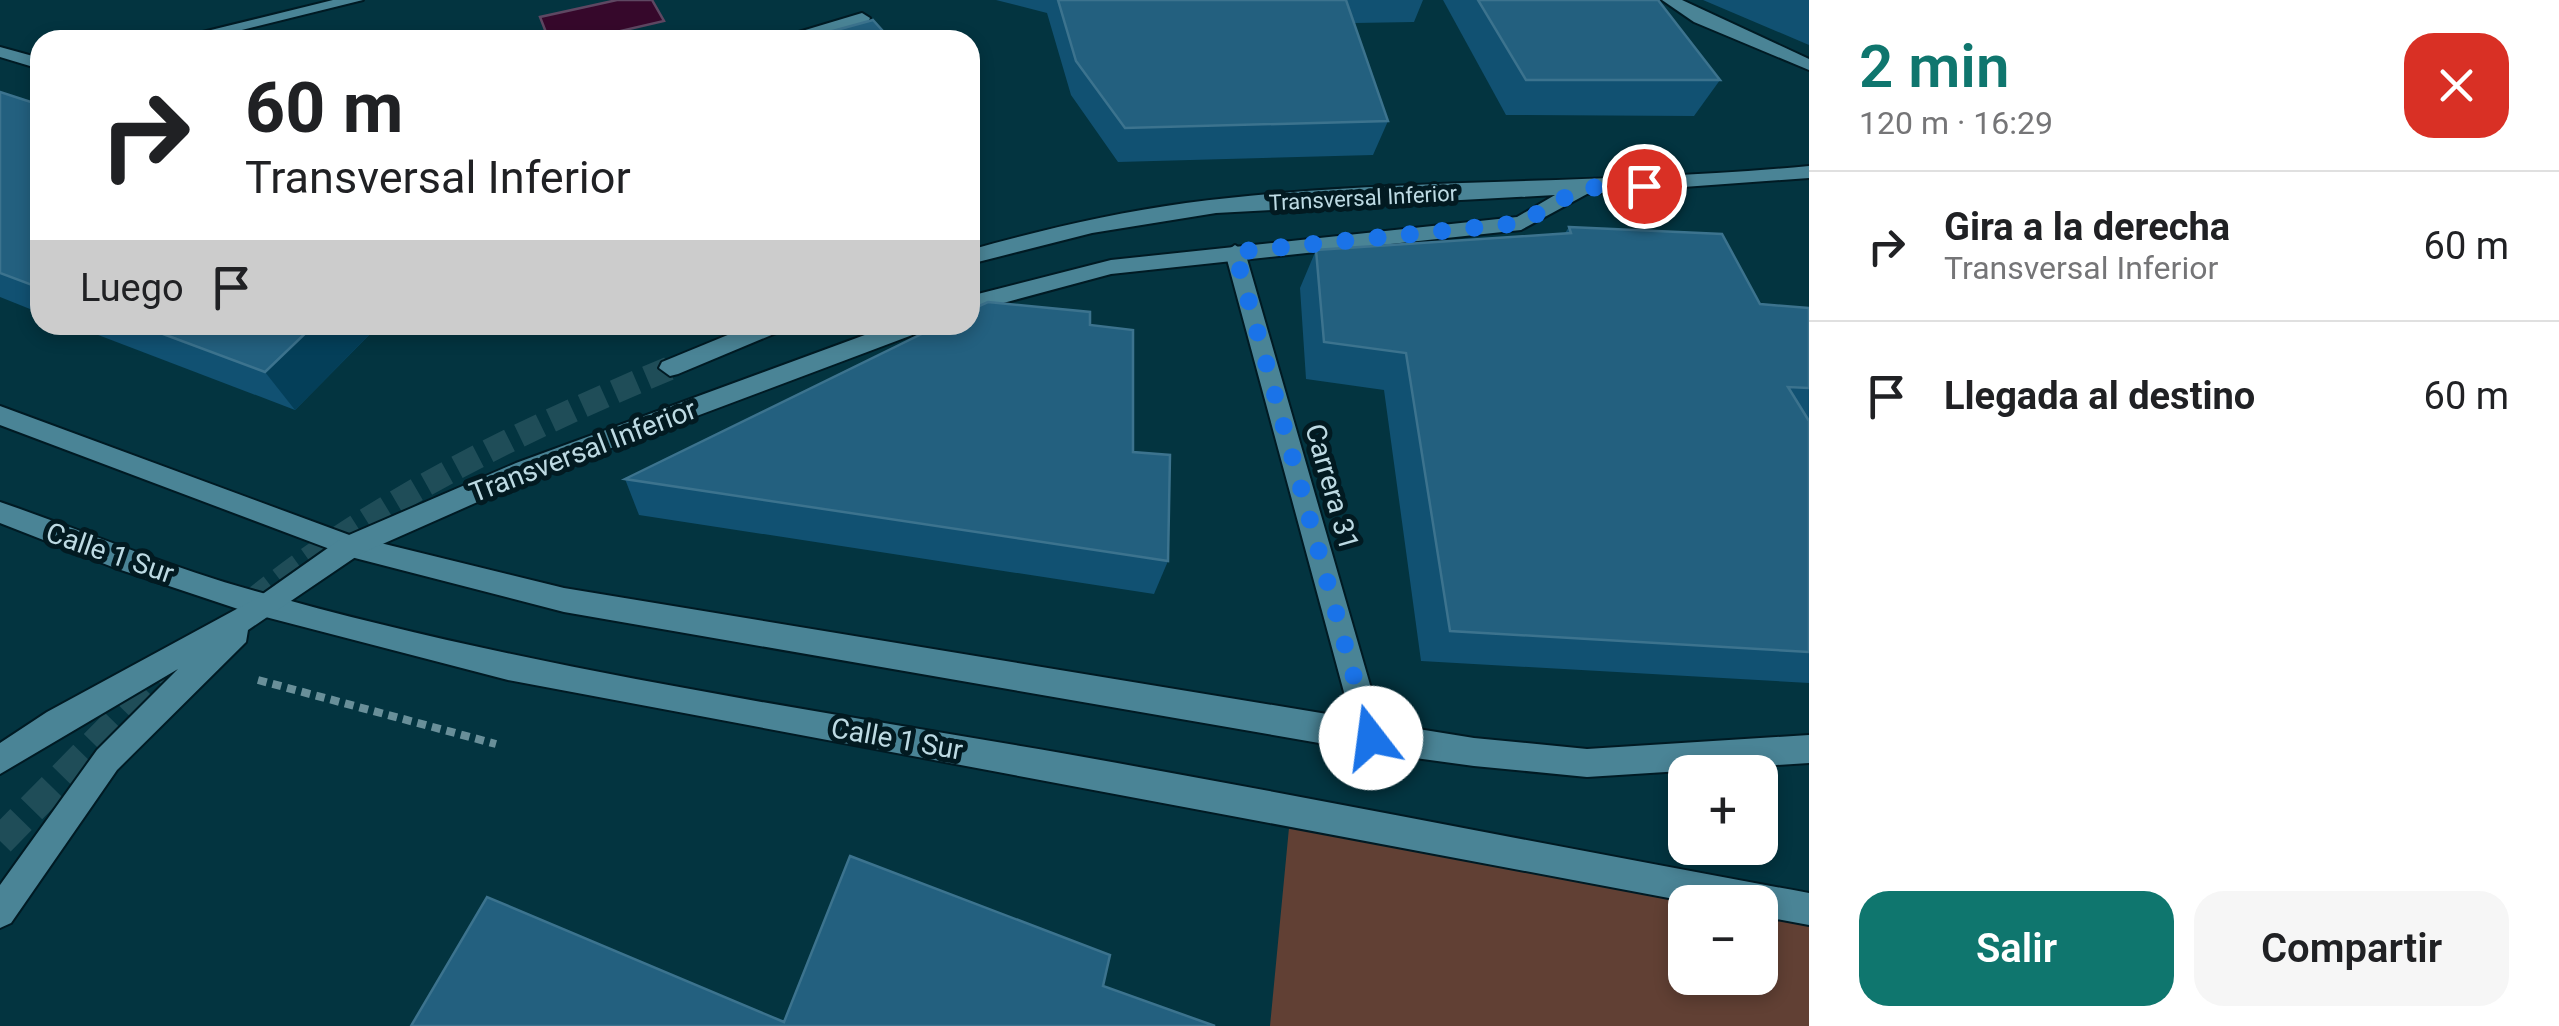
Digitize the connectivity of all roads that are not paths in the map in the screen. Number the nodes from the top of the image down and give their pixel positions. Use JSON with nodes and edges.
{"nodes":[{"id":1,"x":355,"y":0,"type":"edge"},
{"id":2,"x":1670,"y":0,"type":"edge"},
{"id":3,"x":862,"y":18,"type":"edge"},
{"id":4,"x":223,"y":30,"type":"edge"},
{"id":5,"x":817,"y":30,"type":"edge"},
{"id":6,"x":0,"y":52,"type":"edge"},
{"id":7,"x":30,"y":61,"type":"edge"},
{"id":8,"x":1809,"y":64,"type":"edge"},
{"id":9,"x":1809,"y":172,"type":"edge"},
{"id":10,"x":1582,"y":188,"type":"junction"},
{"id":11,"x":1235,"y":252,"type":"junction"},
{"id":12,"x":980,"y":255,"type":"edge"},
{"id":13,"x":980,"y":301,"type":"edge"},
{"id":14,"x":750,"y":335,"type":"edge"},
{"id":15,"x":888,"y":335,"type":"edge"},
{"id":16,"x":670,"y":368,"type":"tunnel mouth"},
{"id":17,"x":0,"y":414,"type":"edge"},
{"id":18,"x":0,"y":512,"type":"edge"},
{"id":19,"x":351,"y":546,"type":"junction"},
{"id":20,"x":266,"y":606,"type":"junction"},
{"id":21,"x":1371,"y":738,"type":"junction"},
{"id":22,"x":1809,"y":749,"type":"edge"},
{"id":23,"x":0,"y":760,"type":"edge"},
{"id":24,"x":1809,"y":909,"type":"edge"},
{"id":25,"x":0,"y":912,"type":"edge"}],
"edges":[{"from":1,"to":4,"type":"street"},
{"from":2,"to":8,"type":"street"},
{"from":3,"to":5,"type":"street"},
{"from":6,"to":7,"type":"street"},
{"from":9,"to":10,"type":"street","name":"Transversal Inferior"},
{"from":10,"to":11,"type":"street","name":"Transversal Inferior"},
{"from":10,"to":12,"type":"street","name":"Transversal Inferior"},
{"from":11,"to":13,"type":"street","name":"Transversal Inferior"},
{"from":11,"to":21,"type":"street","name":"Carrera 31"},
{"from":14,"to":16,"type":"street","name":"Transversal Inferior"},
{"from":15,"to":19,"type":"street","name":"Transversal Inferior"},
{"from":17,"to":19,"type":"street"},
{"from":18,"to":20,"type":"street","name":"Calle 1 Sur"},
{"from":19,"to":20,"type":"street","name":"Transversal Inferior"},
{"from":19,"to":21,"type":"street"},
{"from":20,"to":23,"type":"street","name":"Transversal Inferior"},
{"from":20,"to":24,"type":"street","name":"Calle 1 Sur"},
{"from":20,"to":25,"type":"street","name":"Transversal Inferior"},
{"from":21,"to":22,"type":"street"}]}
